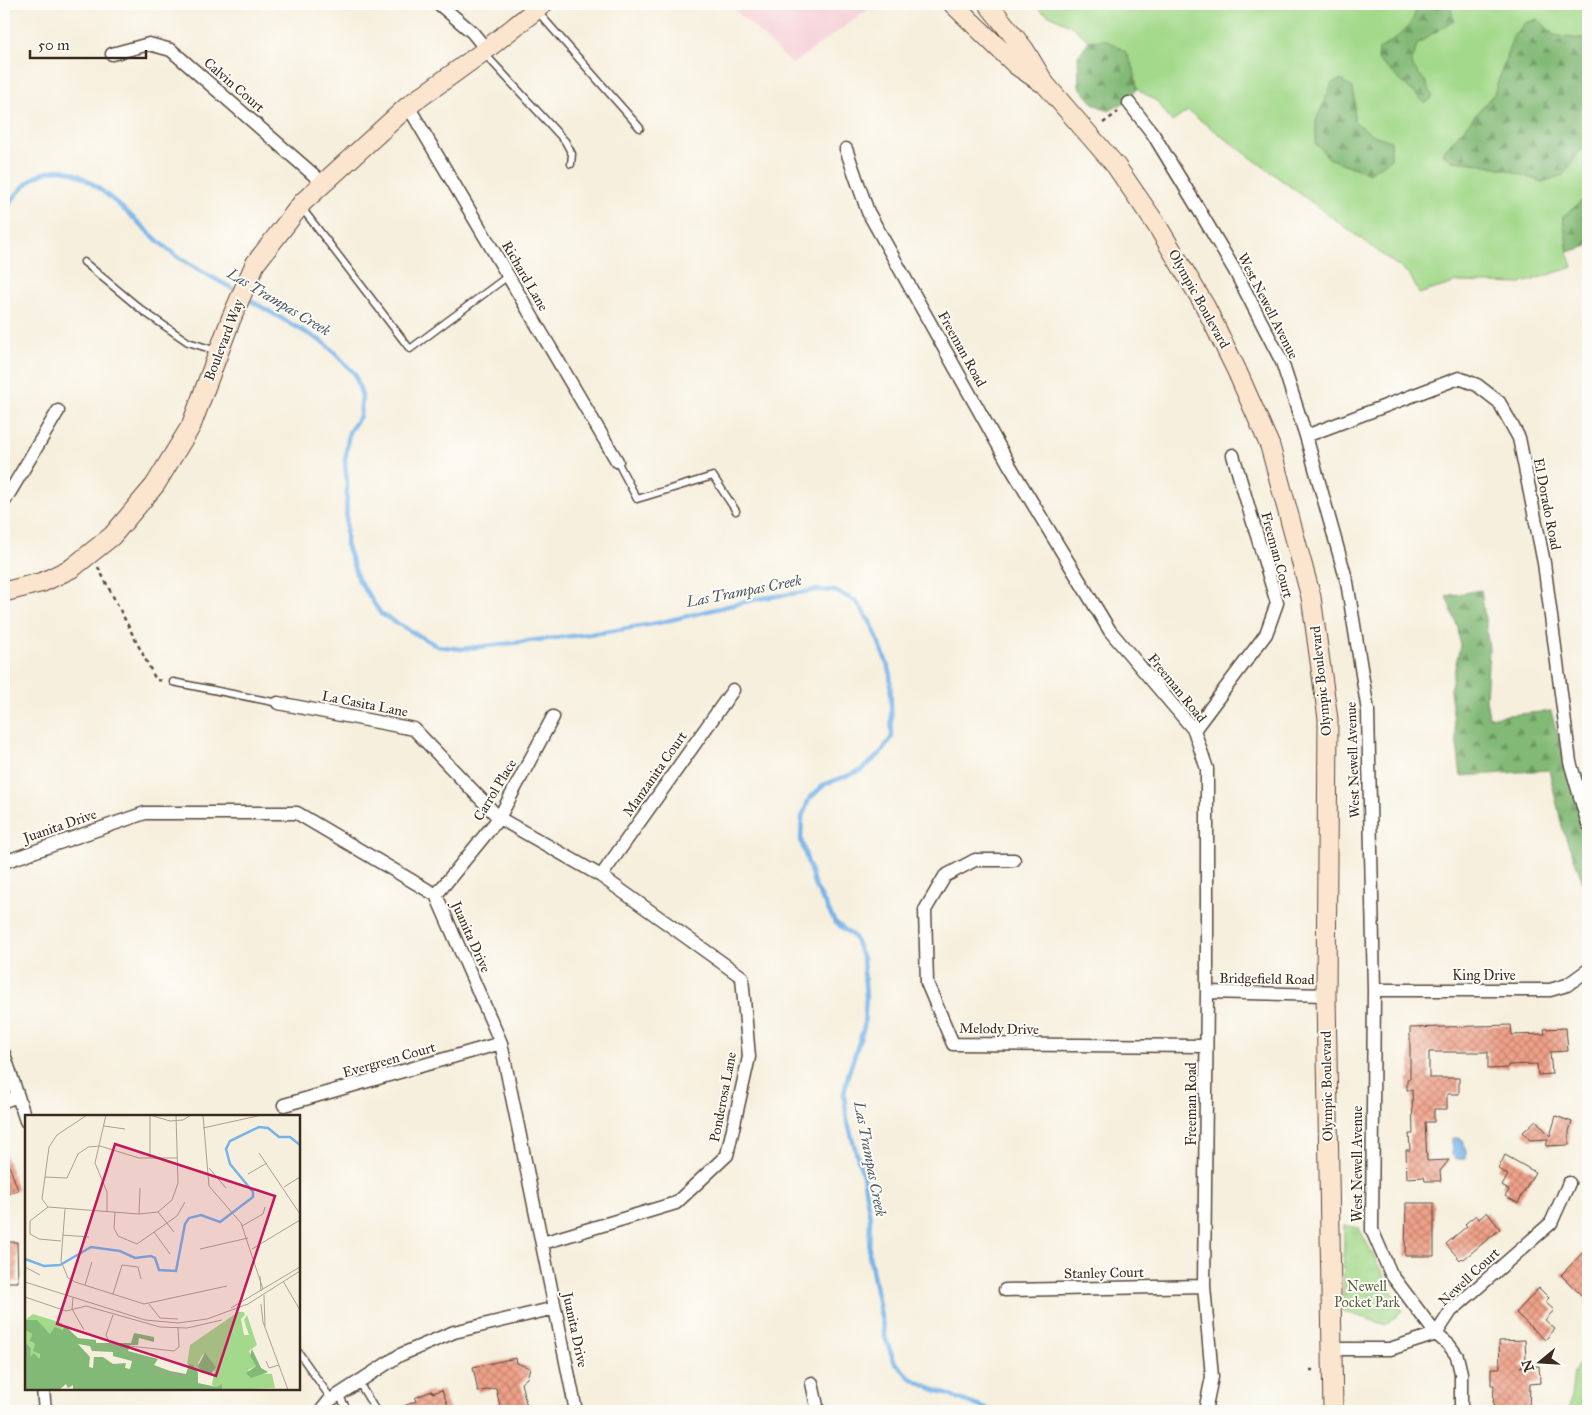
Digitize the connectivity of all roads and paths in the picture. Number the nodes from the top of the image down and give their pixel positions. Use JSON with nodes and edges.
{"nodes":[{"id":1,"x":439,"y":4,"type":"edge"},
{"id":2,"x":953,"y":4,"type":"edge"},
{"id":3,"x":988,"y":4,"type":"edge"},
{"id":4,"x":539,"y":7,"type":"edge"},
{"id":5,"x":484,"y":50,"type":"junction"},
{"id":6,"x":112,"y":54,"type":"dead end"},
{"id":7,"x":1045,"y":84,"type":"junction"},
{"id":8,"x":1129,"y":103,"type":"joint"},
{"id":9,"x":408,"y":106,"type":"junction"},
{"id":10,"x":1103,"y":123,"type":"dead end"},
{"id":11,"x":640,"y":128,"type":"dead end"},
{"id":12,"x":846,"y":149,"type":"dead end"},
{"id":13,"x":571,"y":164,"type":"dead end"},
{"id":14,"x":323,"y":183,"type":"junction"},
{"id":15,"x":300,"y":206,"type":"junction"},
{"id":16,"x":84,"y":262,"type":"dead end"},
{"id":17,"x":508,"y":276,"type":"junction"},
{"id":18,"x":218,"y":352,"type":"junction"},
{"id":19,"x":58,"y":411,"type":"dead end"},
{"id":20,"x":1306,"y":436,"type":"junction"},
{"id":21,"x":1233,"y":455,"type":"dead end"},
{"id":22,"x":617,"y":461,"type":"joint"},
{"id":23,"x":4,"y":502,"type":"edge"},
{"id":24,"x":736,"y":511,"type":"dead end"},
{"id":25,"x":91,"y":554,"type":"junction"},
{"id":26,"x":4,"y":592,"type":"edge"},
{"id":27,"x":173,"y":682,"type":"joint"},
{"id":28,"x":733,"y":690,"type":"dead end"},
{"id":29,"x":278,"y":702,"type":"joint"},
{"id":30,"x":553,"y":717,"type":"dead end"},
{"id":31,"x":1194,"y":730,"type":"junction"},
{"id":32,"x":499,"y":818,"type":"junction"},
{"id":33,"x":1588,"y":824,"type":"edge"},
{"id":34,"x":1014,"y":860,"type":"dead end"},
{"id":35,"x":4,"y":862,"type":"edge"},
{"id":36,"x":601,"y":876,"type":"junction"},
{"id":37,"x":436,"y":895,"type":"junction"},
{"id":38,"x":1588,"y":970,"type":"edge"},
{"id":39,"x":1374,"y":990,"type":"junction"},
{"id":40,"x":1207,"y":992,"type":"junction"},
{"id":41,"x":1326,"y":995,"type":"junction"},
{"id":42,"x":501,"y":1043,"type":"junction"},
{"id":43,"x":1206,"y":1046,"type":"junction"},
{"id":44,"x":4,"y":1054,"type":"edge"},
{"id":45,"x":18,"y":1096,"type":"junction"},
{"id":46,"x":4,"y":1101,"type":"edge"},
{"id":47,"x":284,"y":1105,"type":"dead end"},
{"id":48,"x":25,"y":1118,"type":"edge"},
{"id":49,"x":1569,"y":1183,"type":"dead end"},
{"id":50,"x":543,"y":1243,"type":"junction"},
{"id":51,"x":1204,"y":1286,"type":"junction"},
{"id":52,"x":1005,"y":1290,"type":"dead end"},
{"id":53,"x":555,"y":1308,"type":"junction"},
{"id":54,"x":1436,"y":1334,"type":"junction"},
{"id":55,"x":1330,"y":1349,"type":"junction"},
{"id":56,"x":300,"y":1354,"type":"edge"},
{"id":57,"x":358,"y":1381,"type":"junction"},
{"id":58,"x":812,"y":1383,"type":"dead end"},
{"id":59,"x":43,"y":1390,"type":"edge"},
{"id":60,"x":335,"y":1397,"type":"junction"},
{"id":61,"x":45,"y":1411,"type":"edge"},
{"id":62,"x":321,"y":1411,"type":"edge"},
{"id":63,"x":348,"y":1411,"type":"edge"},
{"id":64,"x":376,"y":1411,"type":"edge"},
{"id":65,"x":576,"y":1411,"type":"edge"},
{"id":66,"x":818,"y":1411,"type":"edge"},
{"id":67,"x":1205,"y":1411,"type":"edge"},
{"id":68,"x":1333,"y":1411,"type":"edge"},
{"id":69,"x":1461,"y":1411,"type":"edge"}],
"edges":[{"from":1,"to":5,"type":"street"},
{"from":2,"to":7,"type":"main road","name":"Olympic Boulevard"},
{"from":3,"to":7,"type":"main road","name":"Olympic Boulevard"},
{"from":4,"to":5,"type":"main road","name":"Boulevard Way"},
{"from":4,"to":11,"type":"lane"},
{"from":5,"to":9,"type":"main road","name":"Boulevard Way"},
{"from":5,"to":13,"type":"lane"},
{"from":6,"to":14,"type":"street","name":"Calvin Court"},
{"from":7,"to":41,"type":"main road","name":"Olympic Boulevard"},
{"from":8,"to":10,"type":"path"},
{"from":8,"to":20,"type":"street","name":"West Newell Avenue"},
{"from":9,"to":14,"type":"main road","name":"Boulevard Way"},
{"from":9,"to":17,"type":"street","name":"Richard Lane"},
{"from":12,"to":31,"type":"street","name":"Freeman Road"},
{"from":14,"to":15,"type":"main road","name":"Boulevard Way"},
{"from":15,"to":17,"type":"lane"},
{"from":15,"to":18,"type":"main road","name":"Boulevard Way"},
{"from":16,"to":18,"type":"lane"},
{"from":17,"to":22,"type":"street","name":"Richard Lane"},
{"from":18,"to":25,"type":"main road","name":"Boulevard Way"},
{"from":19,"to":23,"type":"street"},
{"from":20,"to":33,"type":"street","name":"El Dorado Road"},
{"from":20,"to":39,"type":"street","name":"West Newell Avenue"},
{"from":21,"to":31,"type":"street","name":"Freeman Court"},
{"from":22,"to":24,"type":"lane"},
{"from":25,"to":26,"type":"main road","name":"Boulevard Way"},
{"from":25,"to":27,"type":"path"},
{"from":27,"to":29,"type":"lane"},
{"from":28,"to":36,"type":"street","name":"Manzanita Court"},
{"from":29,"to":32,"type":"street","name":"La Casita Lane"},
{"from":30,"to":32,"type":"street","name":"Carrol Place"},
{"from":31,"to":40,"type":"street","name":"Freeman Road"},
{"from":32,"to":36,"type":"street","name":"Ponderosa Lane"},
{"from":32,"to":37,"type":"street","name":"Carrol Place"},
{"from":34,"to":43,"type":"street","name":"Melody Drive"},
{"from":35,"to":37,"type":"street","name":"Juanita Drive"},
{"from":36,"to":50,"type":"street","name":"Ponderosa Lane"},
{"from":37,"to":42,"type":"street","name":"Juanita Drive"},
{"from":38,"to":39,"type":"street","name":"King Drive"},
{"from":39,"to":54,"type":"street","name":"West Newell Avenue"},
{"from":40,"to":41,"type":"street","name":"Bridgefield Road"},
{"from":40,"to":43,"type":"street","name":"Freeman Road"},
{"from":41,"to":55,"type":"main road","name":"Olympic Boulevard"},
{"from":42,"to":47,"type":"street","name":"Evergreen Court"},
{"from":42,"to":50,"type":"street","name":"Juanita Drive"},
{"from":43,"to":51,"type":"street","name":"Freeman Road"},
{"from":44,"to":45,"type":"street"},
{"from":45,"to":46,"type":"street"},
{"from":45,"to":48,"type":"street"},
{"from":49,"to":54,"type":"street","name":"Newell Court"},
{"from":50,"to":53,"type":"street","name":"Juanita Drive"},
{"from":51,"to":52,"type":"street","name":"Stanley Court"},
{"from":51,"to":67,"type":"street","name":"Freeman Road"},
{"from":53,"to":57,"type":"street"},
{"from":53,"to":65,"type":"street","name":"Juanita Drive"},
{"from":54,"to":55,"type":"street"},
{"from":54,"to":69,"type":"street","name":"West Newell Avenue"},
{"from":55,"to":68,"type":"main road","name":"Olympic Boulevard"},
{"from":56,"to":60,"type":"lane"},
{"from":57,"to":60,"type":"street"},
{"from":57,"to":64,"type":"lane"},
{"from":58,"to":66,"type":"street"},
{"from":59,"to":61,"type":"street"},
{"from":60,"to":62,"type":"street"},
{"from":60,"to":63,"type":"lane"}]}
